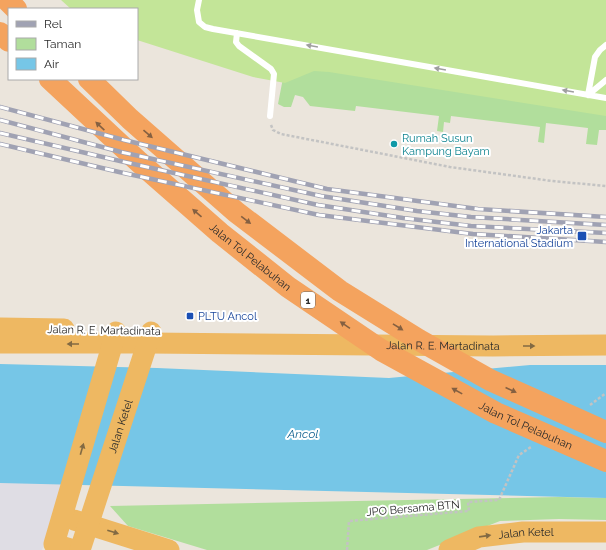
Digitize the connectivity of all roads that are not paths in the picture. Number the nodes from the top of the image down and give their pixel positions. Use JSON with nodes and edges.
{"nodes":[{"id":1,"x":7,"y":0,"type":"edge"},
{"id":2,"x":199,"y":0,"type":"edge"},
{"id":3,"x":15,"y":8,"type":"edge"},
{"id":4,"x":0,"y":33,"type":"edge"},
{"id":5,"x":237,"y":33,"type":"junction"},
{"id":6,"x":8,"y":40,"type":"edge"},
{"id":7,"x":606,"y":45,"type":"edge"},
{"id":8,"x":51,"y":80,"type":"edge"},
{"id":9,"x":90,"y":80,"type":"edge"},
{"id":10,"x":606,"y":80,"type":"edge"},
{"id":11,"x":588,"y":95,"type":"junction"},
{"id":12,"x":606,"y":98,"type":"edge"},
{"id":13,"x":270,"y":116,"type":"road end"},
{"id":14,"x":0,"y":328,"type":"edge"},
{"id":15,"x":0,"y":343,"type":"edge"},
{"id":16,"x":112,"y":344,"type":"junction"},
{"id":17,"x":147,"y":344,"type":"junction"},
{"id":18,"x":606,"y":345,"type":"edge"},
{"id":19,"x":606,"y":432,"type":"edge"},
{"id":20,"x":606,"y":461,"type":"edge"},
{"id":21,"x":62,"y":516,"type":"junction"},
{"id":22,"x":88,"y":524,"type":"junction"},
{"id":23,"x":606,"y":532,"type":"edge"},
{"id":24,"x":60,"y":548,"type":"edge"},
{"id":25,"x":80,"y":550,"type":"edge"},
{"id":26,"x":169,"y":550,"type":"edge"},
{"id":27,"x":448,"y":550,"type":"edge"}],
"edges":[{"from":1,"to":3,"type":"highway"},
{"from":2,"to":5,"type":"lane"},
{"from":4,"to":6,"type":"highway"},
{"from":11,"to":5,"type":"lane","one_way":true},
{"from":5,"to":13,"type":"lane"},
{"from":7,"to":11,"type":"lane"},
{"from":20,"to":8,"type":"highway","name":"Jalan Tol Pelabuhan","number":"1","one_way":true},
{"from":9,"to":19,"type":"highway","number":"1","one_way":true},
{"from":10,"to":11,"type":"lane"},
{"from":11,"to":12,"type":"lane"},
{"from":14,"to":16,"type":"highway","name":"Jalan R. E. Martadinata"},
{"from":16,"to":15,"type":"highway","name":"Jalan R. E. Martadinata","one_way":true},
{"from":16,"to":17,"type":"highway","name":"Jalan R. E. Martadinata"},
{"from":21,"to":16,"type":"highway","one_way":true},
{"from":17,"to":18,"type":"highway","name":"Jalan R. E. Martadinata","one_way":true},
{"from":17,"to":22,"type":"highway","name":"Jalan Ketel"},
{"from":21,"to":22,"type":"highway"},
{"from":21,"to":24,"type":"highway"},
{"from":22,"to":25,"type":"highway","name":"Jalan Ketel"},
{"from":22,"to":26,"type":"highway","one_way":true},
{"from":27,"to":23,"type":"highway","name":"Jalan Ketel","one_way":true}]}
